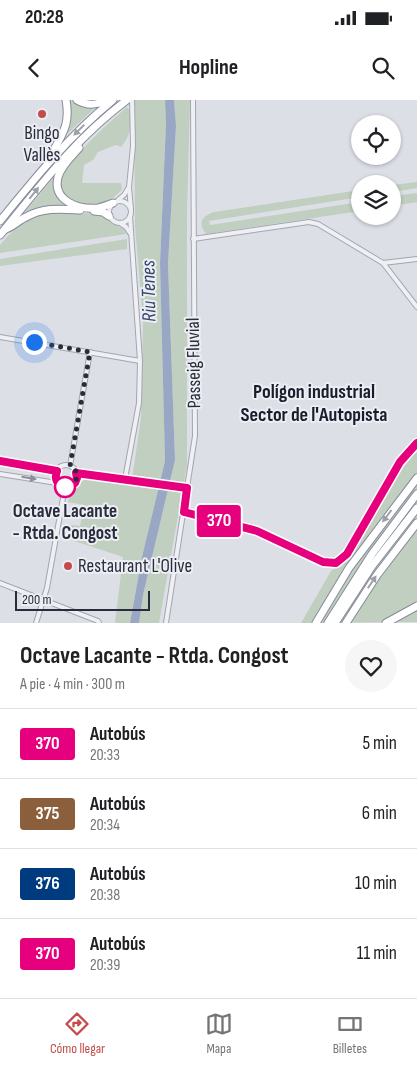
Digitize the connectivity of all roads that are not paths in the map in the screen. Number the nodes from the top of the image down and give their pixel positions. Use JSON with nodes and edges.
{"nodes":[{"id":1,"x":66,"y":100,"type":"edge"},
{"id":2,"x":77,"y":100,"type":"edge"},
{"id":3,"x":112,"y":100,"type":"edge"},
{"id":4,"x":127,"y":100,"type":"edge"},
{"id":5,"x":132,"y":100,"type":"edge"},
{"id":6,"x":193,"y":100,"type":"edge"},
{"id":7,"x":96,"y":125,"type":"junction"},
{"id":8,"x":48,"y":162,"type":"junction"},
{"id":9,"x":129,"y":187,"type":"junction"},
{"id":10,"x":115,"y":202,"type":"junction"},
{"id":11,"x":131,"y":209,"type":"junction"},
{"id":12,"x":110,"y":216,"type":"junction"},
{"id":13,"x":130,"y":216,"type":"junction"},
{"id":14,"x":0,"y":221,"type":"edge"},
{"id":15,"x":120,"y":223,"type":"junction"},
{"id":16,"x":2,"y":233,"type":"edge"},
{"id":17,"x":130,"y":233,"type":"junction"},
{"id":18,"x":193,"y":239,"type":"junction"},
{"id":19,"x":417,"y":259,"type":"edge"},
{"id":20,"x":383,"y":263,"type":"junction"},
{"id":21,"x":417,"y":307,"type":"edge"},
{"id":22,"x":0,"y":337,"type":"edge"},
{"id":23,"x":90,"y":352,"type":"junction"},
{"id":24,"x":140,"y":361,"type":"junction"},
{"id":25,"x":417,"y":443,"type":"edge"},
{"id":26,"x":0,"y":461,"type":"edge"},
{"id":27,"x":70,"y":466,"type":"junction"},
{"id":28,"x":57,"y":471,"type":"junction"},
{"id":29,"x":76,"y":473,"type":"junction"},
{"id":30,"x":0,"y":474,"type":"edge"},
{"id":31,"x":417,"y":478,"type":"edge"},
{"id":32,"x":125,"y":479,"type":"junction"},
{"id":33,"x":57,"y":482,"type":"junction"},
{"id":34,"x":65,"y":487,"type":"junction"},
{"id":35,"x":187,"y":488,"type":"junction"},
{"id":36,"x":417,"y":494,"type":"edge"},
{"id":37,"x":417,"y":508,"type":"edge"},
{"id":38,"x":184,"y":512,"type":"junction"},
{"id":39,"x":417,"y":523,"type":"edge"},
{"id":40,"x":0,"y":583,"type":"edge"},
{"id":41,"x":44,"y":601,"type":"junction"},
{"id":42,"x":417,"y":606,"type":"edge"},
{"id":43,"x":36,"y":623,"type":"edge"},
{"id":44,"x":99,"y":623,"type":"edge"},
{"id":45,"x":166,"y":623,"type":"edge"},
{"id":46,"x":316,"y":623,"type":"edge"},
{"id":47,"x":328,"y":623,"type":"edge"},
{"id":48,"x":335,"y":623,"type":"edge"},
{"id":49,"x":346,"y":623,"type":"edge"},
{"id":50,"x":386,"y":623,"type":"edge"}],
"edges":[{"from":1,"to":8,"type":"highway"},
{"from":2,"to":3,"type":"highway"},
{"from":3,"to":8,"type":"highway","one_way":true},
{"from":4,"to":7,"type":"highway"},
{"from":5,"to":9,"type":"street"},
{"from":6,"to":18,"type":"street","name":"Passeig Fluvial"},
{"from":7,"to":10,"type":"highway"},
{"from":16,"to":7,"type":"highway","one_way":true},
{"from":8,"to":14,"type":"highway"},
{"from":9,"to":10,"type":"street"},
{"from":9,"to":11,"type":"street"},
{"from":10,"to":11,"type":"street"},
{"from":10,"to":12,"type":"street"},
{"from":11,"to":13,"type":"street"},
{"from":12,"to":15,"type":"street"},
{"from":12,"to":16,"type":"highway"},
{"from":13,"to":15,"type":"street"},
{"from":13,"to":17,"type":"street"},
{"from":15,"to":17,"type":"street"},
{"from":17,"to":24,"type":"street"},
{"from":18,"to":20,"type":"street"},
{"from":18,"to":35,"type":"street","name":"Passeig Fluvial"},
{"from":19,"to":20,"type":"street"},
{"from":20,"to":21,"type":"street"},
{"from":22,"to":23,"type":"street"},
{"from":23,"to":24,"type":"street"},
{"from":23,"to":27,"type":"street"},
{"from":24,"to":32,"type":"street"},
{"from":25,"to":38,"type":"street"},
{"from":26,"to":28,"type":"street"},
{"from":27,"to":28,"type":"street"},
{"from":27,"to":29,"type":"street"},
{"from":28,"to":33,"type":"street"},
{"from":29,"to":32,"type":"street"},
{"from":29,"to":34,"type":"street"},
{"from":30,"to":33,"type":"street","one_way":true},
{"from":31,"to":46,"type":"highway","one_way":true},
{"from":32,"to":35,"type":"street"},
{"from":33,"to":34,"type":"street"},
{"from":34,"to":41,"type":"street"},
{"from":35,"to":38,"type":"street","name":"Passeig Fluvial"},
{"from":36,"to":47,"type":"highway"},
{"from":37,"to":48,"type":"highway"},
{"from":38,"to":45,"type":"street","name":"Passeig Fluvial"},
{"from":49,"to":39,"type":"highway","one_way":true},
{"from":40,"to":41,"type":"street"},
{"from":41,"to":43,"type":"street"},
{"from":41,"to":44,"type":"street"},
{"from":42,"to":50,"type":"highway"}]}
